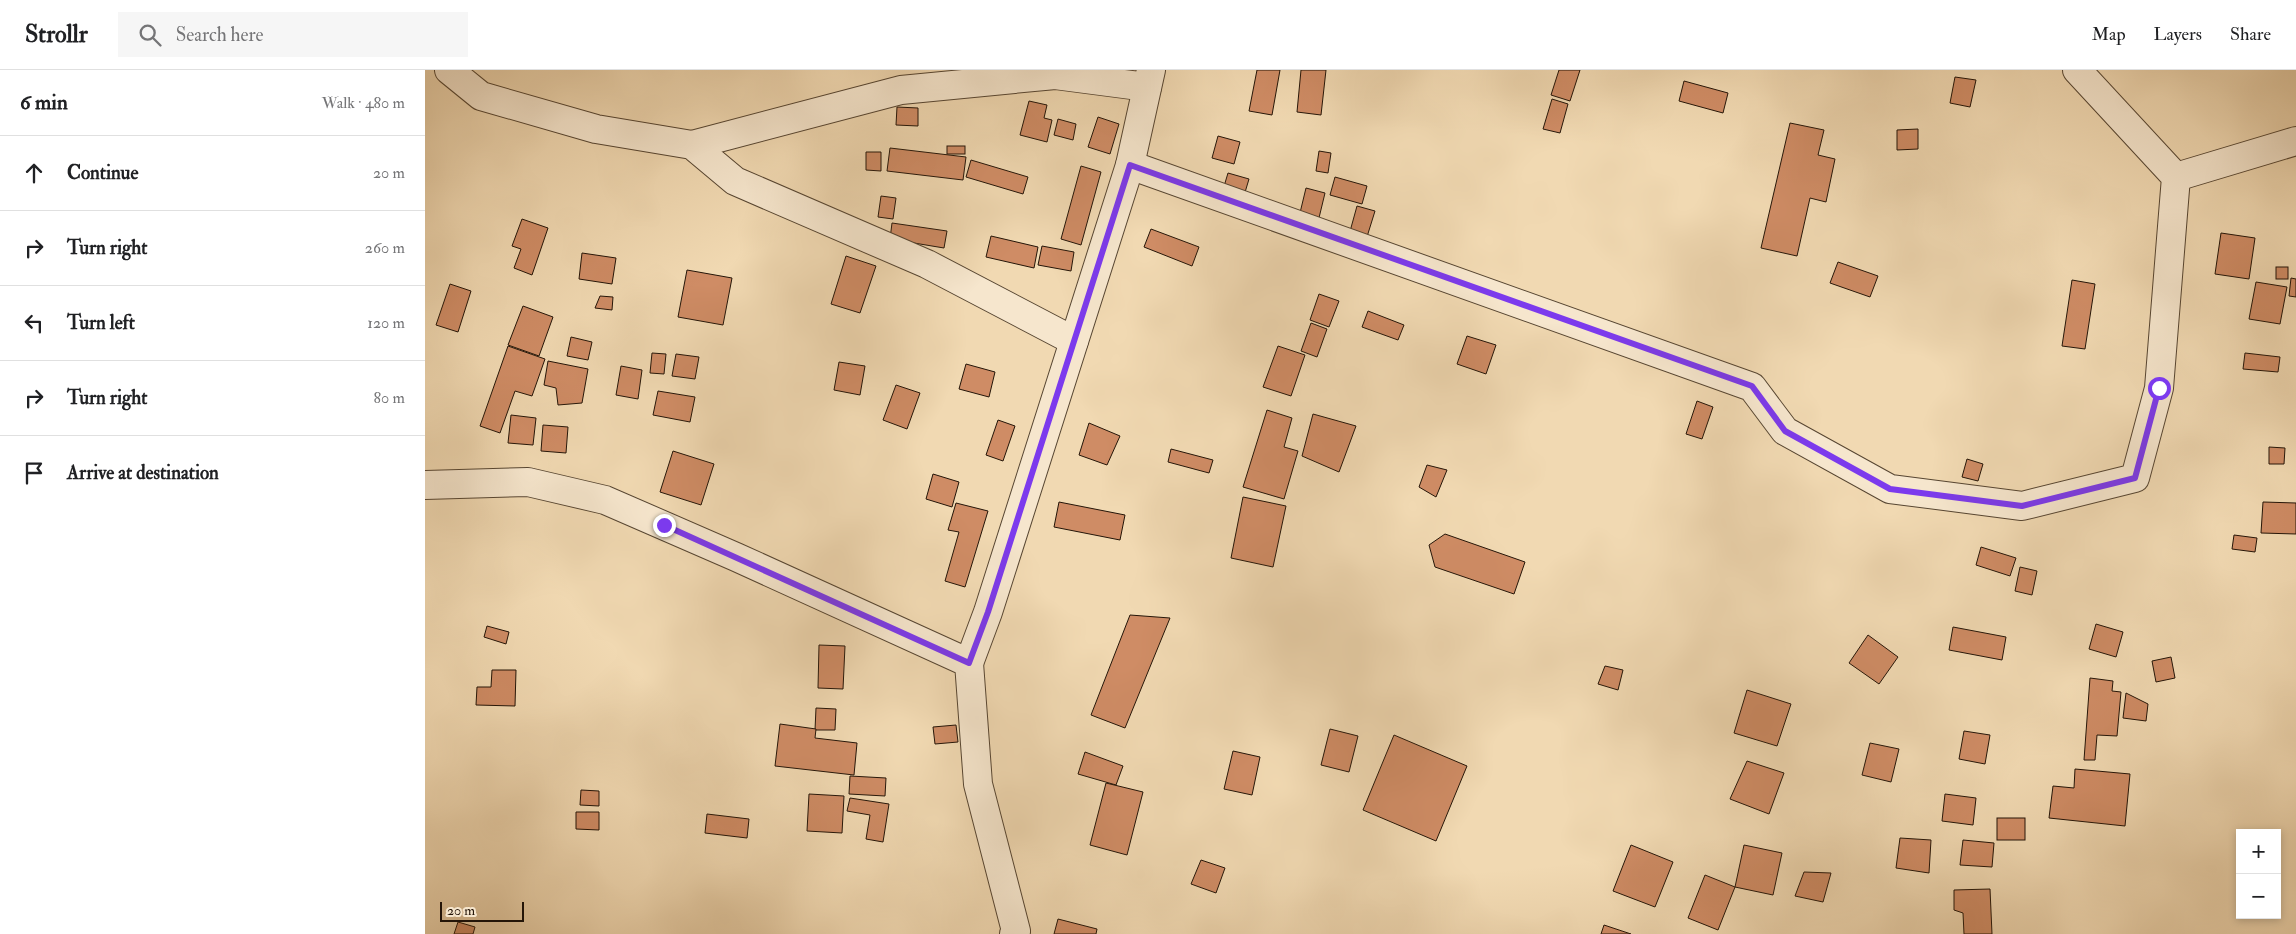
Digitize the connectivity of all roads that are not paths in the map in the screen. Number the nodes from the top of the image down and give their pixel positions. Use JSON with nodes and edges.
{"nodes":[{"id":1,"x":449,"y":70,"type":"edge"},
{"id":2,"x":2077,"y":70,"type":"edge"},
{"id":3,"x":1149,"y":78,"type":"edge"},
{"id":4,"x":2296,"y":142,"type":"edge"},
{"id":5,"x":692,"y":145,"type":"junction"},
{"id":6,"x":1130,"y":165,"type":"junction"},
{"id":7,"x":2176,"y":177,"type":"junction"},
{"id":8,"x":1074,"y":341,"type":"junction"},
{"id":9,"x":425,"y":485,"type":"edge"},
{"id":10,"x":969,"y":663,"type":"junction"},
{"id":11,"x":1014,"y":934,"type":"edge"}],
"edges":[{"from":1,"to":5,"type":"street"},
{"from":2,"to":7,"type":"street"},
{"from":3,"to":5,"type":"street"},
{"from":3,"to":6,"type":"street"},
{"from":4,"to":7,"type":"street"},
{"from":5,"to":8,"type":"street"},
{"from":6,"to":7,"type":"street"},
{"from":6,"to":8,"type":"street"},
{"from":8,"to":10,"type":"street"},
{"from":9,"to":10,"type":"street"},
{"from":10,"to":11,"type":"street"}]}
